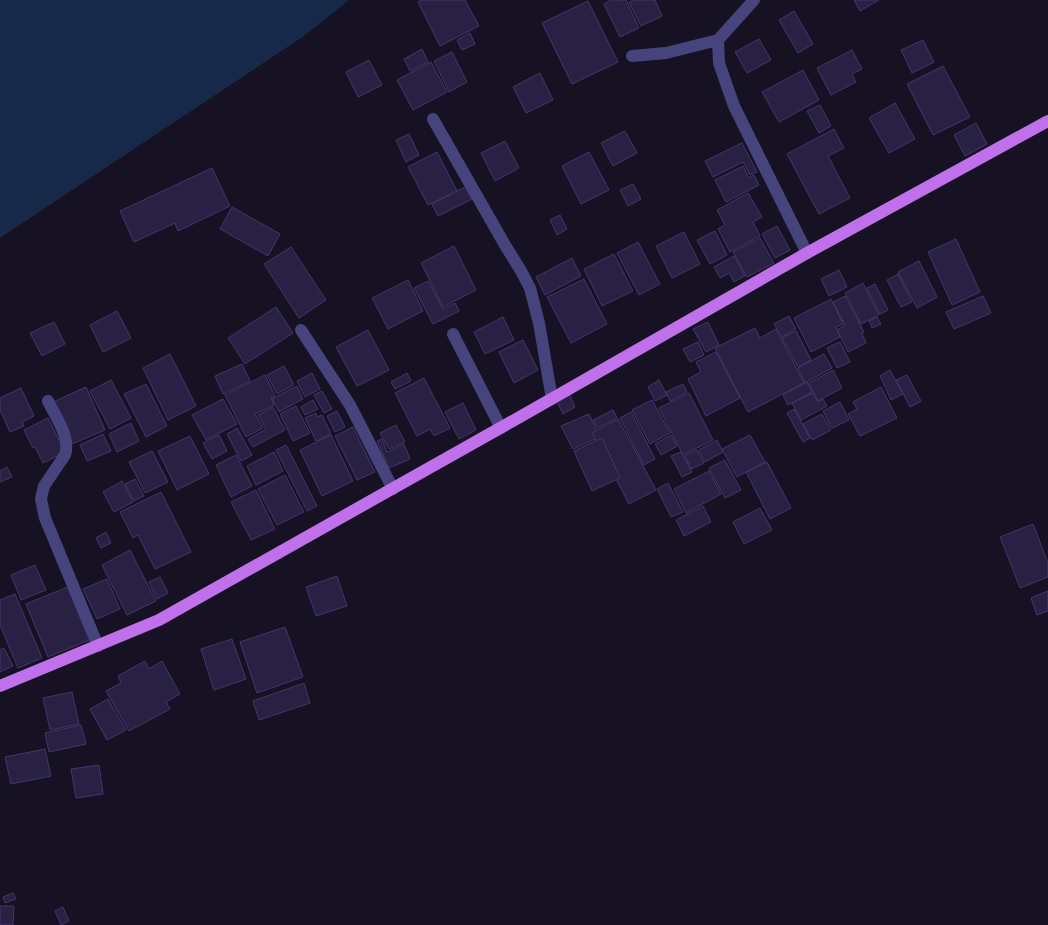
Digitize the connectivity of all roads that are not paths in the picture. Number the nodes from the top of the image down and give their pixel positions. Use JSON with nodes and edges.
{"nodes":[{"id":1,"x":754,"y":0,"type":"edge"},
{"id":2,"x":718,"y":40,"type":"junction"},
{"id":3,"x":632,"y":56,"type":"dead end"},
{"id":4,"x":433,"y":119,"type":"dead end"},
{"id":5,"x":1048,"y":121,"type":"edge"},
{"id":6,"x":807,"y":253,"type":"junction"},
{"id":7,"x":301,"y":330,"type":"dead end"},
{"id":8,"x":453,"y":334,"type":"dead end"},
{"id":9,"x":552,"y":398,"type":"junction"},
{"id":10,"x":48,"y":401,"type":"dead end"},
{"id":11,"x":502,"y":428,"type":"junction"},
{"id":12,"x":393,"y":489,"type":"junction"},
{"id":13,"x":98,"y":646,"type":"junction"},
{"id":14,"x":0,"y":686,"type":"edge"}],
"edges":[{"from":1,"to":2,"type":"street"},
{"from":2,"to":3,"type":"street"},
{"from":2,"to":6,"type":"street"},
{"from":4,"to":9,"type":"street"},
{"from":5,"to":6,"type":"main road"},
{"from":6,"to":9,"type":"main road"},
{"from":7,"to":12,"type":"street"},
{"from":8,"to":11,"type":"street"},
{"from":9,"to":11,"type":"main road"},
{"from":10,"to":13,"type":"street"},
{"from":11,"to":12,"type":"main road"},
{"from":12,"to":13,"type":"main road"},
{"from":13,"to":14,"type":"main road"}]}
